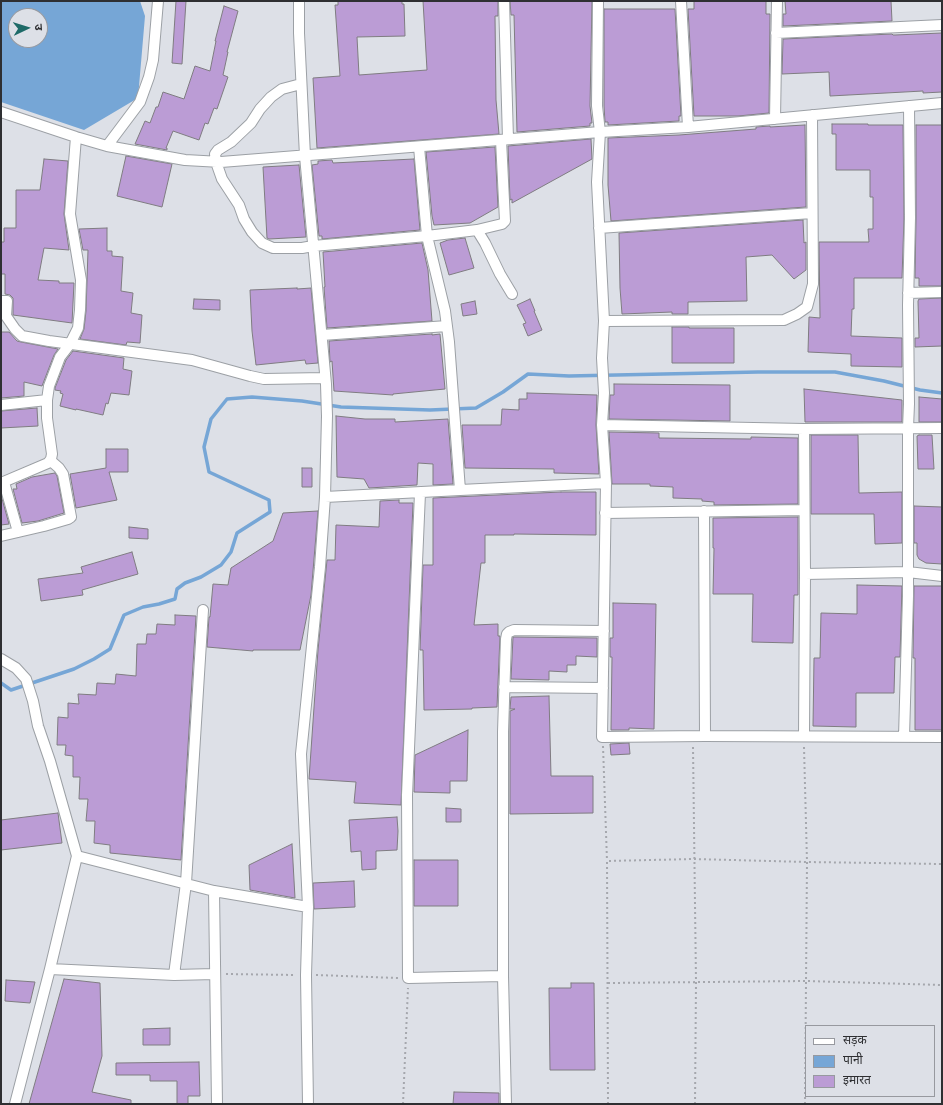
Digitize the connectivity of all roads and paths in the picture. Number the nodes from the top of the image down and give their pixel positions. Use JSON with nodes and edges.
{"nodes":[{"id":1,"x":158,"y":1,"type":"edge"},
{"id":2,"x":299,"y":1,"type":"edge"},
{"id":3,"x":504,"y":1,"type":"edge"},
{"id":4,"x":598,"y":1,"type":"edge"},
{"id":5,"x":681,"y":1,"type":"edge"},
{"id":6,"x":777,"y":1,"type":"edge"},
{"id":7,"x":942,"y":25,"type":"edge"},
{"id":8,"x":776,"y":33,"type":"junction"},
{"id":9,"x":301,"y":84,"type":"junction"},
{"id":10,"x":942,"y":103,"type":"edge"},
{"id":11,"x":908,"y":106,"type":"junction"},
{"id":12,"x":1,"y":112,"type":"edge"},
{"id":13,"x":812,"y":115,"type":"junction"},
{"id":14,"x":775,"y":119,"type":"junction"},
{"id":15,"x":688,"y":127,"type":"junction"},
{"id":16,"x":600,"y":132,"type":"junction"},
{"id":17,"x":76,"y":137,"type":"junction"},
{"id":18,"x":505,"y":139,"type":"junction"},
{"id":19,"x":107,"y":146,"type":"junction"},
{"id":20,"x":419,"y":146,"type":"junction"},
{"id":21,"x":305,"y":156,"type":"junction"},
{"id":22,"x":216,"y":162,"type":"junction"},
{"id":23,"x":812,"y":213,"type":"junction"},
{"id":24,"x":599,"y":228,"type":"junction"},
{"id":25,"x":477,"y":230,"type":"junction"},
{"id":26,"x":427,"y":236,"type":"junction"},
{"id":27,"x":313,"y":246,"type":"junction"},
{"id":28,"x":942,"y":292,"type":"edge"},
{"id":29,"x":908,"y":293,"type":"junction"},
{"id":30,"x":512,"y":294,"type":"dead end"},
{"id":31,"x":1,"y":300,"type":"edge"},
{"id":32,"x":604,"y":322,"type":"junction"},
{"id":33,"x":447,"y":326,"type":"junction"},
{"id":34,"x":322,"y":335,"type":"junction"},
{"id":35,"x":70,"y":344,"type":"junction"},
{"id":36,"x":326,"y":381,"type":"junction"},
{"id":37,"x":47,"y":400,"type":"junction"},
{"id":38,"x":1,"y":405,"type":"edge"},
{"id":39,"x":602,"y":425,"type":"junction"},
{"id":40,"x":908,"y":428,"type":"junction"},
{"id":41,"x":942,"y":428,"type":"edge"},
{"id":42,"x":804,"y":429,"type":"junction"},
{"id":43,"x":50,"y":461,"type":"junction"},
{"id":44,"x":3,"y":482,"type":"edge"},
{"id":45,"x":606,"y":483,"type":"junction"},
{"id":46,"x":460,"y":490,"type":"junction"},
{"id":47,"x":420,"y":492,"type":"junction"},
{"id":48,"x":325,"y":497,"type":"junction"},
{"id":49,"x":804,"y":510,"type":"junction"},
{"id":50,"x":704,"y":511,"type":"junction"},
{"id":51,"x":605,"y":513,"type":"junction"},
{"id":52,"x":18,"y":532,"type":"junction"},
{"id":53,"x":1,"y":536,"type":"edge"},
{"id":54,"x":908,"y":572,"type":"junction"},
{"id":55,"x":804,"y":574,"type":"junction"},
{"id":56,"x":942,"y":576,"type":"edge"},
{"id":57,"x":203,"y":610,"type":"dead end"},
{"id":58,"x":604,"y":631,"type":"junction"},
{"id":59,"x":1,"y":659,"type":"edge"},
{"id":60,"x":504,"y":688,"type":"junction"},
{"id":61,"x":603,"y":688,"type":"junction"},
{"id":62,"x":692,"y":736,"type":"junction"},
{"id":63,"x":705,"y":736,"type":"junction"},
{"id":64,"x":804,"y":736,"type":"junction"},
{"id":65,"x":602,"y":737,"type":"junction"},
{"id":66,"x":904,"y":737,"type":"junction"},
{"id":67,"x":942,"y":737,"type":"edge"},
{"id":68,"x":77,"y":856,"type":"junction"},
{"id":69,"x":694,"y":859,"type":"junction"},
{"id":70,"x":607,"y":861,"type":"junction"},
{"id":71,"x":807,"y":862,"type":"junction"},
{"id":72,"x":942,"y":864,"type":"edge"},
{"id":73,"x":186,"y":883,"type":"junction"},
{"id":74,"x":214,"y":891,"type":"junction"},
{"id":75,"x":308,"y":907,"type":"junction"},
{"id":76,"x":50,"y":969,"type":"junction"},
{"id":77,"x":215,"y":974,"type":"junction"},
{"id":78,"x":174,"y":975,"type":"junction"},
{"id":79,"x":306,"y":975,"type":"junction"},
{"id":80,"x":504,"y":976,"type":"junction"},
{"id":81,"x":408,"y":978,"type":"junction"},
{"id":82,"x":806,"y":981,"type":"junction"},
{"id":83,"x":608,"y":982,"type":"junction"},
{"id":84,"x":696,"y":982,"type":"junction"},
{"id":85,"x":942,"y":985,"type":"edge"},
{"id":86,"x":805,"y":1025,"type":"edge"},
{"id":87,"x":805,"y":1042,"type":"edge"},
{"id":88,"x":15,"y":1104,"type":"edge"},
{"id":89,"x":217,"y":1104,"type":"edge"},
{"id":90,"x":308,"y":1104,"type":"edge"},
{"id":91,"x":403,"y":1104,"type":"edge"},
{"id":92,"x":506,"y":1104,"type":"edge"},
{"id":93,"x":608,"y":1104,"type":"edge"},
{"id":94,"x":694,"y":1104,"type":"edge"},
{"id":95,"x":804,"y":1104,"type":"edge"}],
"edges":[{"from":1,"to":19,"type":"street"},
{"from":2,"to":9,"type":"street"},
{"from":3,"to":18,"type":"street"},
{"from":4,"to":16,"type":"street"},
{"from":5,"to":15,"type":"street"},
{"from":6,"to":8,"type":"street"},
{"from":7,"to":8,"type":"street"},
{"from":8,"to":14,"type":"street"},
{"from":9,"to":21,"type":"street"},
{"from":9,"to":22,"type":"street"},
{"from":10,"to":11,"type":"street"},
{"from":11,"to":13,"type":"street"},
{"from":11,"to":29,"type":"street"},
{"from":12,"to":17,"type":"street"},
{"from":13,"to":14,"type":"street"},
{"from":13,"to":23,"type":"street"},
{"from":14,"to":15,"type":"street"},
{"from":15,"to":16,"type":"street"},
{"from":16,"to":18,"type":"street"},
{"from":16,"to":24,"type":"street"},
{"from":17,"to":19,"type":"street"},
{"from":17,"to":35,"type":"street"},
{"from":18,"to":20,"type":"street"},
{"from":18,"to":25,"type":"street"},
{"from":19,"to":22,"type":"street"},
{"from":20,"to":21,"type":"street"},
{"from":20,"to":26,"type":"street"},
{"from":21,"to":22,"type":"street"},
{"from":21,"to":27,"type":"street"},
{"from":22,"to":27,"type":"street"},
{"from":23,"to":24,"type":"street"},
{"from":23,"to":32,"type":"street"},
{"from":24,"to":32,"type":"street"},
{"from":25,"to":26,"type":"street"},
{"from":25,"to":30,"type":"street"},
{"from":26,"to":27,"type":"street"},
{"from":26,"to":33,"type":"street"},
{"from":27,"to":34,"type":"street"},
{"from":28,"to":29,"type":"street"},
{"from":29,"to":40,"type":"street"},
{"from":31,"to":35,"type":"street"},
{"from":32,"to":39,"type":"street"},
{"from":33,"to":34,"type":"street"},
{"from":33,"to":46,"type":"street"},
{"from":34,"to":36,"type":"street"},
{"from":35,"to":36,"type":"street"},
{"from":35,"to":37,"type":"street"},
{"from":36,"to":48,"type":"street"},
{"from":37,"to":38,"type":"street"},
{"from":37,"to":43,"type":"street"},
{"from":39,"to":42,"type":"street"},
{"from":39,"to":45,"type":"street"},
{"from":40,"to":41,"type":"street"},
{"from":40,"to":42,"type":"street"},
{"from":40,"to":54,"type":"street"},
{"from":42,"to":49,"type":"street"},
{"from":43,"to":44,"type":"street"},
{"from":43,"to":52,"type":"street"},
{"from":44,"to":52,"type":"street"},
{"from":45,"to":46,"type":"street"},
{"from":45,"to":51,"type":"street"},
{"from":46,"to":47,"type":"street"},
{"from":47,"to":48,"type":"street"},
{"from":47,"to":81,"type":"street"},
{"from":48,"to":75,"type":"street"},
{"from":49,"to":50,"type":"street"},
{"from":49,"to":55,"type":"street"},
{"from":50,"to":51,"type":"street"},
{"from":50,"to":63,"type":"street"},
{"from":51,"to":58,"type":"street"},
{"from":52,"to":53,"type":"street"},
{"from":54,"to":55,"type":"street"},
{"from":54,"to":56,"type":"street"},
{"from":54,"to":66,"type":"street"},
{"from":55,"to":64,"type":"street"},
{"from":57,"to":73,"type":"street"},
{"from":58,"to":60,"type":"street"},
{"from":58,"to":61,"type":"street"},
{"from":59,"to":68,"type":"street"},
{"from":60,"to":61,"type":"street"},
{"from":60,"to":80,"type":"street"},
{"from":61,"to":65,"type":"street"},
{"from":62,"to":63,"type":"street"},
{"from":62,"to":65,"type":"street"},
{"from":62,"to":69,"type":"path"},
{"from":63,"to":64,"type":"street"},
{"from":64,"to":66,"type":"street"},
{"from":64,"to":71,"type":"path"},
{"from":65,"to":70,"type":"path"},
{"from":66,"to":67,"type":"street"},
{"from":68,"to":73,"type":"street"},
{"from":68,"to":76,"type":"street"},
{"from":69,"to":70,"type":"path"},
{"from":69,"to":71,"type":"path"},
{"from":69,"to":84,"type":"path"},
{"from":70,"to":83,"type":"path"},
{"from":71,"to":72,"type":"path"},
{"from":71,"to":82,"type":"path"},
{"from":73,"to":74,"type":"street"},
{"from":73,"to":78,"type":"street"},
{"from":74,"to":75,"type":"street"},
{"from":74,"to":77,"type":"street"},
{"from":75,"to":79,"type":"street"},
{"from":76,"to":78,"type":"street"},
{"from":76,"to":88,"type":"street"},
{"from":77,"to":78,"type":"street"},
{"from":77,"to":79,"type":"path"},
{"from":77,"to":89,"type":"street"},
{"from":79,"to":81,"type":"path"},
{"from":79,"to":90,"type":"street"},
{"from":80,"to":81,"type":"street"},
{"from":80,"to":92,"type":"street"},
{"from":81,"to":91,"type":"path"},
{"from":82,"to":84,"type":"path"},
{"from":82,"to":85,"type":"path"},
{"from":82,"to":86,"type":"path"},
{"from":83,"to":84,"type":"path"},
{"from":83,"to":93,"type":"path"},
{"from":84,"to":94,"type":"path"},
{"from":87,"to":95,"type":"path"}]}
